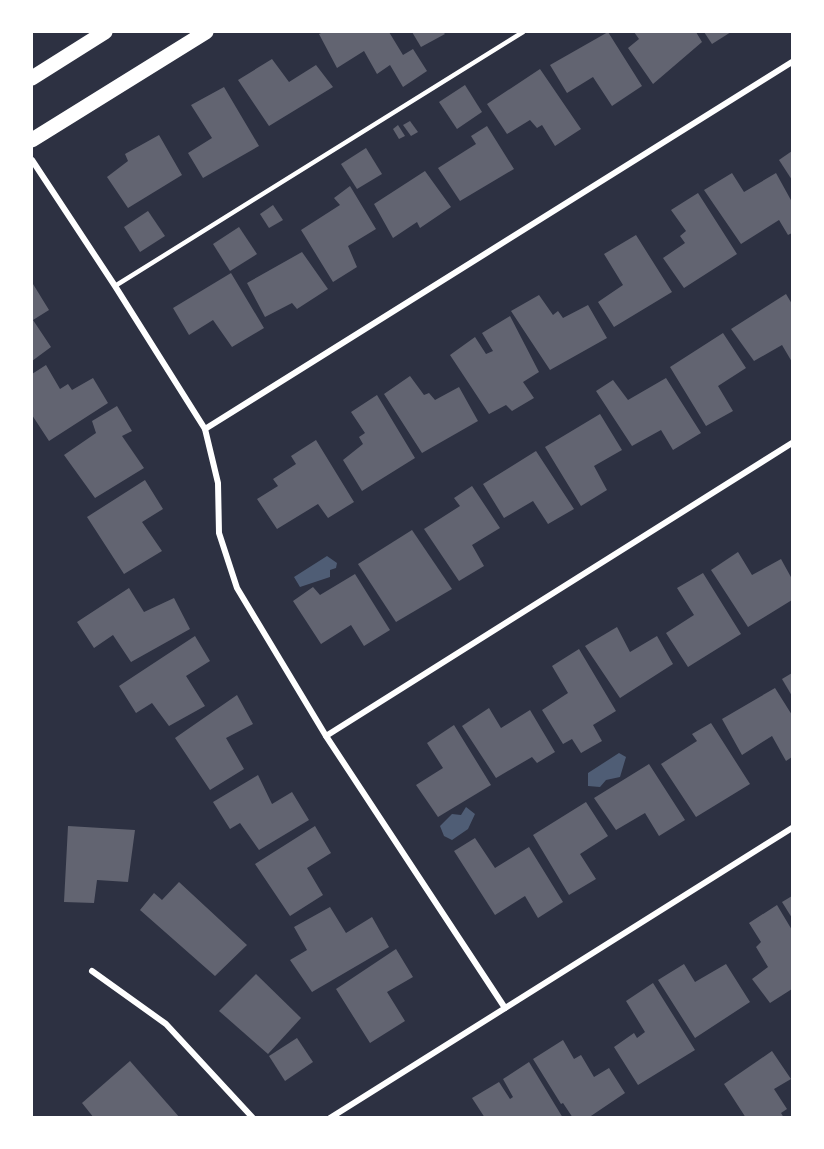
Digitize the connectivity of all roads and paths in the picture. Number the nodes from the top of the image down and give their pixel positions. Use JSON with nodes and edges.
{"nodes":[{"id":1,"x":105,"y":32,"type":"edge"},
{"id":2,"x":206,"y":32,"type":"edge"},
{"id":3,"x":523,"y":32,"type":"edge"},
{"id":4,"x":792,"y":62,"type":"edge"},
{"id":5,"x":32,"y":78,"type":"edge"},
{"id":6,"x":32,"y":140,"type":"edge"},
{"id":7,"x":32,"y":160,"type":"edge"},
{"id":8,"x":115,"y":286,"type":"junction"},
{"id":9,"x":205,"y":429,"type":"junction"},
{"id":10,"x":792,"y":443,"type":"edge"},
{"id":11,"x":326,"y":736,"type":"junction"},
{"id":12,"x":792,"y":828,"type":"edge"},
{"id":13,"x":93,"y":971,"type":"dead end"},
{"id":14,"x":505,"y":1008,"type":"junction"},
{"id":15,"x":254,"y":1118,"type":"edge"},
{"id":16,"x":330,"y":1118,"type":"edge"}],
"edges":[{"from":1,"to":5,"type":"main road"},
{"from":2,"to":6,"type":"main road"},
{"from":3,"to":8,"type":"lane"},
{"from":4,"to":9,"type":"street"},
{"from":7,"to":8,"type":"street"},
{"from":8,"to":9,"type":"street"},
{"from":9,"to":11,"type":"street"},
{"from":10,"to":11,"type":"street"},
{"from":11,"to":14,"type":"street"},
{"from":12,"to":14,"type":"street"},
{"from":13,"to":15,"type":"street"},
{"from":14,"to":16,"type":"street"}]}
